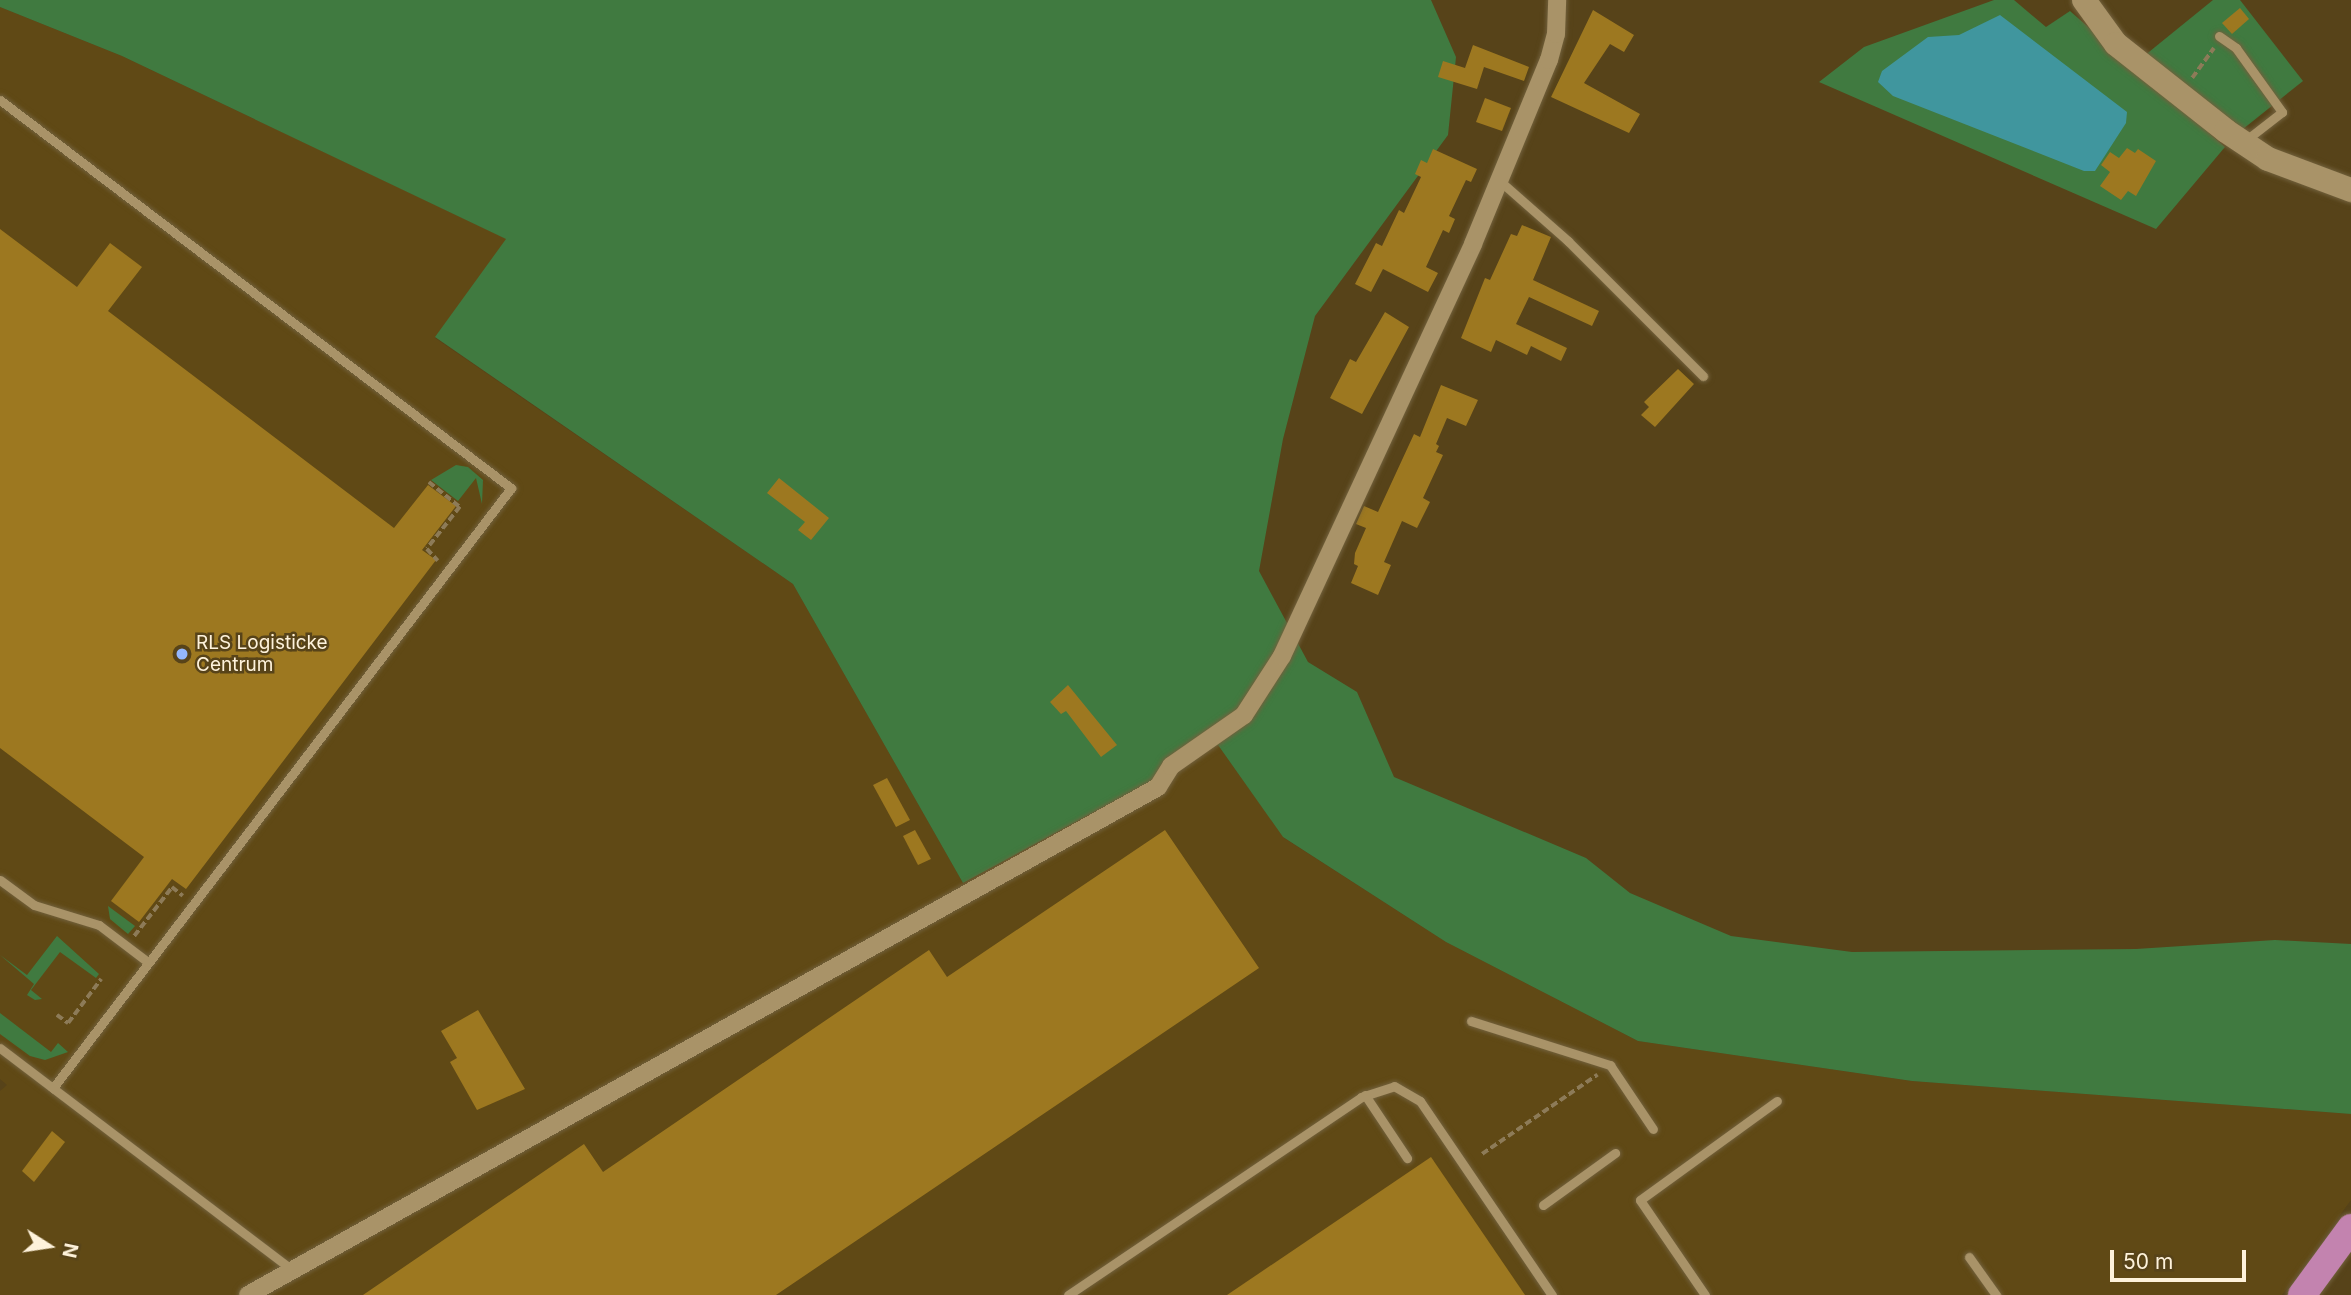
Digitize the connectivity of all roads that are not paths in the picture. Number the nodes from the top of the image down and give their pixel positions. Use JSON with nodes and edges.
{"nodes":[{"id":1,"x":1557,"y":0,"type":"edge"},
{"id":2,"x":2084,"y":0,"type":"edge"},
{"id":3,"x":2219,"y":36,"type":"road end"},
{"id":4,"x":0,"y":100,"type":"edge"},
{"id":5,"x":2243,"y":143,"type":"junction"},
{"id":6,"x":1500,"y":181,"type":"junction"},
{"id":7,"x":2351,"y":190,"type":"edge"},
{"id":8,"x":1703,"y":376,"type":"dead end"},
{"id":9,"x":0,"y":880,"type":"edge"},
{"id":10,"x":148,"y":962,"type":"junction"},
{"id":11,"x":1471,"y":1021,"type":"dead end"},
{"id":12,"x":0,"y":1048,"type":"edge"},
{"id":13,"x":53,"y":1088,"type":"junction"},
{"id":14,"x":1366,"y":1095,"type":"junction"},
{"id":15,"x":1777,"y":1101,"type":"dead end"},
{"id":16,"x":1653,"y":1129,"type":"dead end"},
{"id":17,"x":1615,"y":1153,"type":"dead end"},
{"id":18,"x":1408,"y":1158,"type":"dead end"},
{"id":19,"x":1543,"y":1205,"type":"dead end"},
{"id":20,"x":2351,"y":1228,"type":"edge"},
{"id":21,"x":1969,"y":1257,"type":"dead end"},
{"id":22,"x":293,"y":1270,"type":"junction"},
{"id":23,"x":248,"y":1295,"type":"edge"},
{"id":24,"x":1068,"y":1295,"type":"edge"},
{"id":25,"x":1552,"y":1295,"type":"edge"},
{"id":26,"x":1704,"y":1295,"type":"edge"},
{"id":27,"x":1996,"y":1295,"type":"edge"},
{"id":28,"x":2302,"y":1295,"type":"edge"}],
"edges":[{"from":1,"to":6,"type":"street"},
{"from":2,"to":5,"type":"street"},
{"from":3,"to":5,"type":"lane"},
{"from":4,"to":10,"type":"lane"},
{"from":5,"to":7,"type":"street"},
{"from":6,"to":8,"type":"lane"},
{"from":6,"to":22,"type":"street"},
{"from":9,"to":10,"type":"lane"},
{"from":10,"to":13,"type":"lane"},
{"from":11,"to":16,"type":"lane"},
{"from":12,"to":13,"type":"lane"},
{"from":13,"to":22,"type":"lane"},
{"from":14,"to":18,"type":"lane"},
{"from":14,"to":24,"type":"lane"},
{"from":14,"to":25,"type":"lane"},
{"from":15,"to":26,"type":"lane"},
{"from":17,"to":19,"type":"lane"},
{"from":20,"to":28,"type":"main road"},
{"from":21,"to":27,"type":"lane"},
{"from":22,"to":23,"type":"street"}]}
